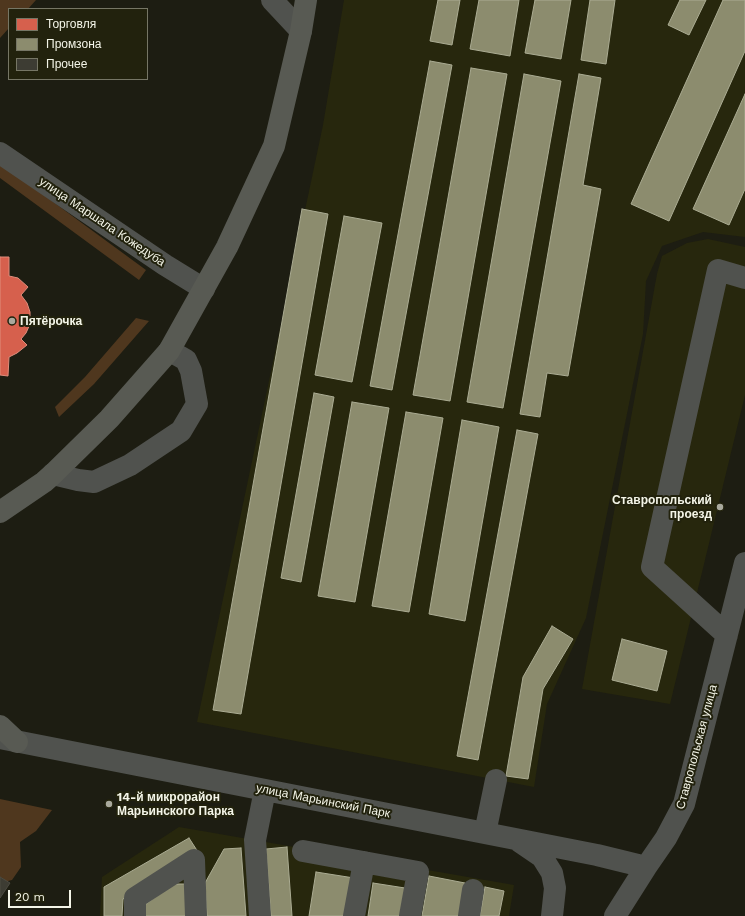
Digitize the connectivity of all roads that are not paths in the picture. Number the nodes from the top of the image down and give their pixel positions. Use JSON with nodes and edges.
{"nodes":[{"id":1,"x":272,"y":0,"type":"edge"},
{"id":2,"x":306,"y":0,"type":"edge"},
{"id":3,"x":301,"y":31,"type":"junction"},
{"id":4,"x":0,"y":153,"type":"edge"},
{"id":5,"x":745,"y":278,"type":"edge"},
{"id":6,"x":204,"y":289,"type":"junction"},
{"id":7,"x":169,"y":351,"type":"junction"},
{"id":8,"x":53,"y":474,"type":"junction"},
{"id":9,"x":3,"y":511,"type":"edge"},
{"id":10,"x":745,"y":563,"type":"edge"},
{"id":11,"x":727,"y":636,"type":"junction"},
{"id":12,"x":0,"y":726,"type":"edge"},
{"id":13,"x":8,"y":740,"type":"edge"},
{"id":14,"x":496,"y":780,"type":"dead end"},
{"id":15,"x":265,"y":790,"type":"junction"},
{"id":16,"x":485,"y":833,"type":"junction"},
{"id":17,"x":516,"y":839,"type":"junction"},
{"id":18,"x":303,"y":851,"type":"dead end"},
{"id":19,"x":364,"y":862,"type":"junction"},
{"id":20,"x":646,"y":867,"type":"junction"},
{"id":21,"x":473,"y":890,"type":"dead end"},
{"id":22,"x":135,"y":916,"type":"edge"},
{"id":23,"x":196,"y":916,"type":"edge"},
{"id":24,"x":260,"y":916,"type":"edge"},
{"id":25,"x":354,"y":916,"type":"edge"},
{"id":26,"x":410,"y":916,"type":"edge"},
{"id":27,"x":469,"y":916,"type":"edge"},
{"id":28,"x":552,"y":916,"type":"edge"},
{"id":29,"x":615,"y":916,"type":"edge"}],
"edges":[{"from":1,"to":3,"type":"street"},
{"from":2,"to":3,"type":"main road"},
{"from":3,"to":6,"type":"main road"},
{"from":4,"to":6,"type":"street","name":"улица Маршала Кожедуба"},
{"from":5,"to":11,"type":"street"},
{"from":6,"to":7,"type":"main road"},
{"from":7,"to":8,"type":"main road"},
{"from":7,"to":8,"type":"street"},
{"from":8,"to":9,"type":"main road"},
{"from":10,"to":11,"type":"street","name":"Ставропольская улица"},
{"from":11,"to":20,"type":"street","name":"Ставропольская улица"},
{"from":12,"to":13,"type":"main road"},
{"from":13,"to":15,"type":"street","name":"улица Марьинский Парк"},
{"from":14,"to":16,"type":"street"},
{"from":15,"to":16,"type":"street","name":"улица Марьинский Парк"},
{"from":15,"to":24,"type":"street"},
{"from":16,"to":17,"type":"street","name":"улица Марьинский Парк"},
{"from":17,"to":20,"type":"street","name":"улица Марьинский Парк"},
{"from":17,"to":28,"type":"street"},
{"from":18,"to":19,"type":"street"},
{"from":19,"to":25,"type":"street"},
{"from":19,"to":26,"type":"street"},
{"from":20,"to":29,"type":"street","name":"Ставропольская улица"},
{"from":21,"to":27,"type":"street"},
{"from":22,"to":23,"type":"street"}]}
